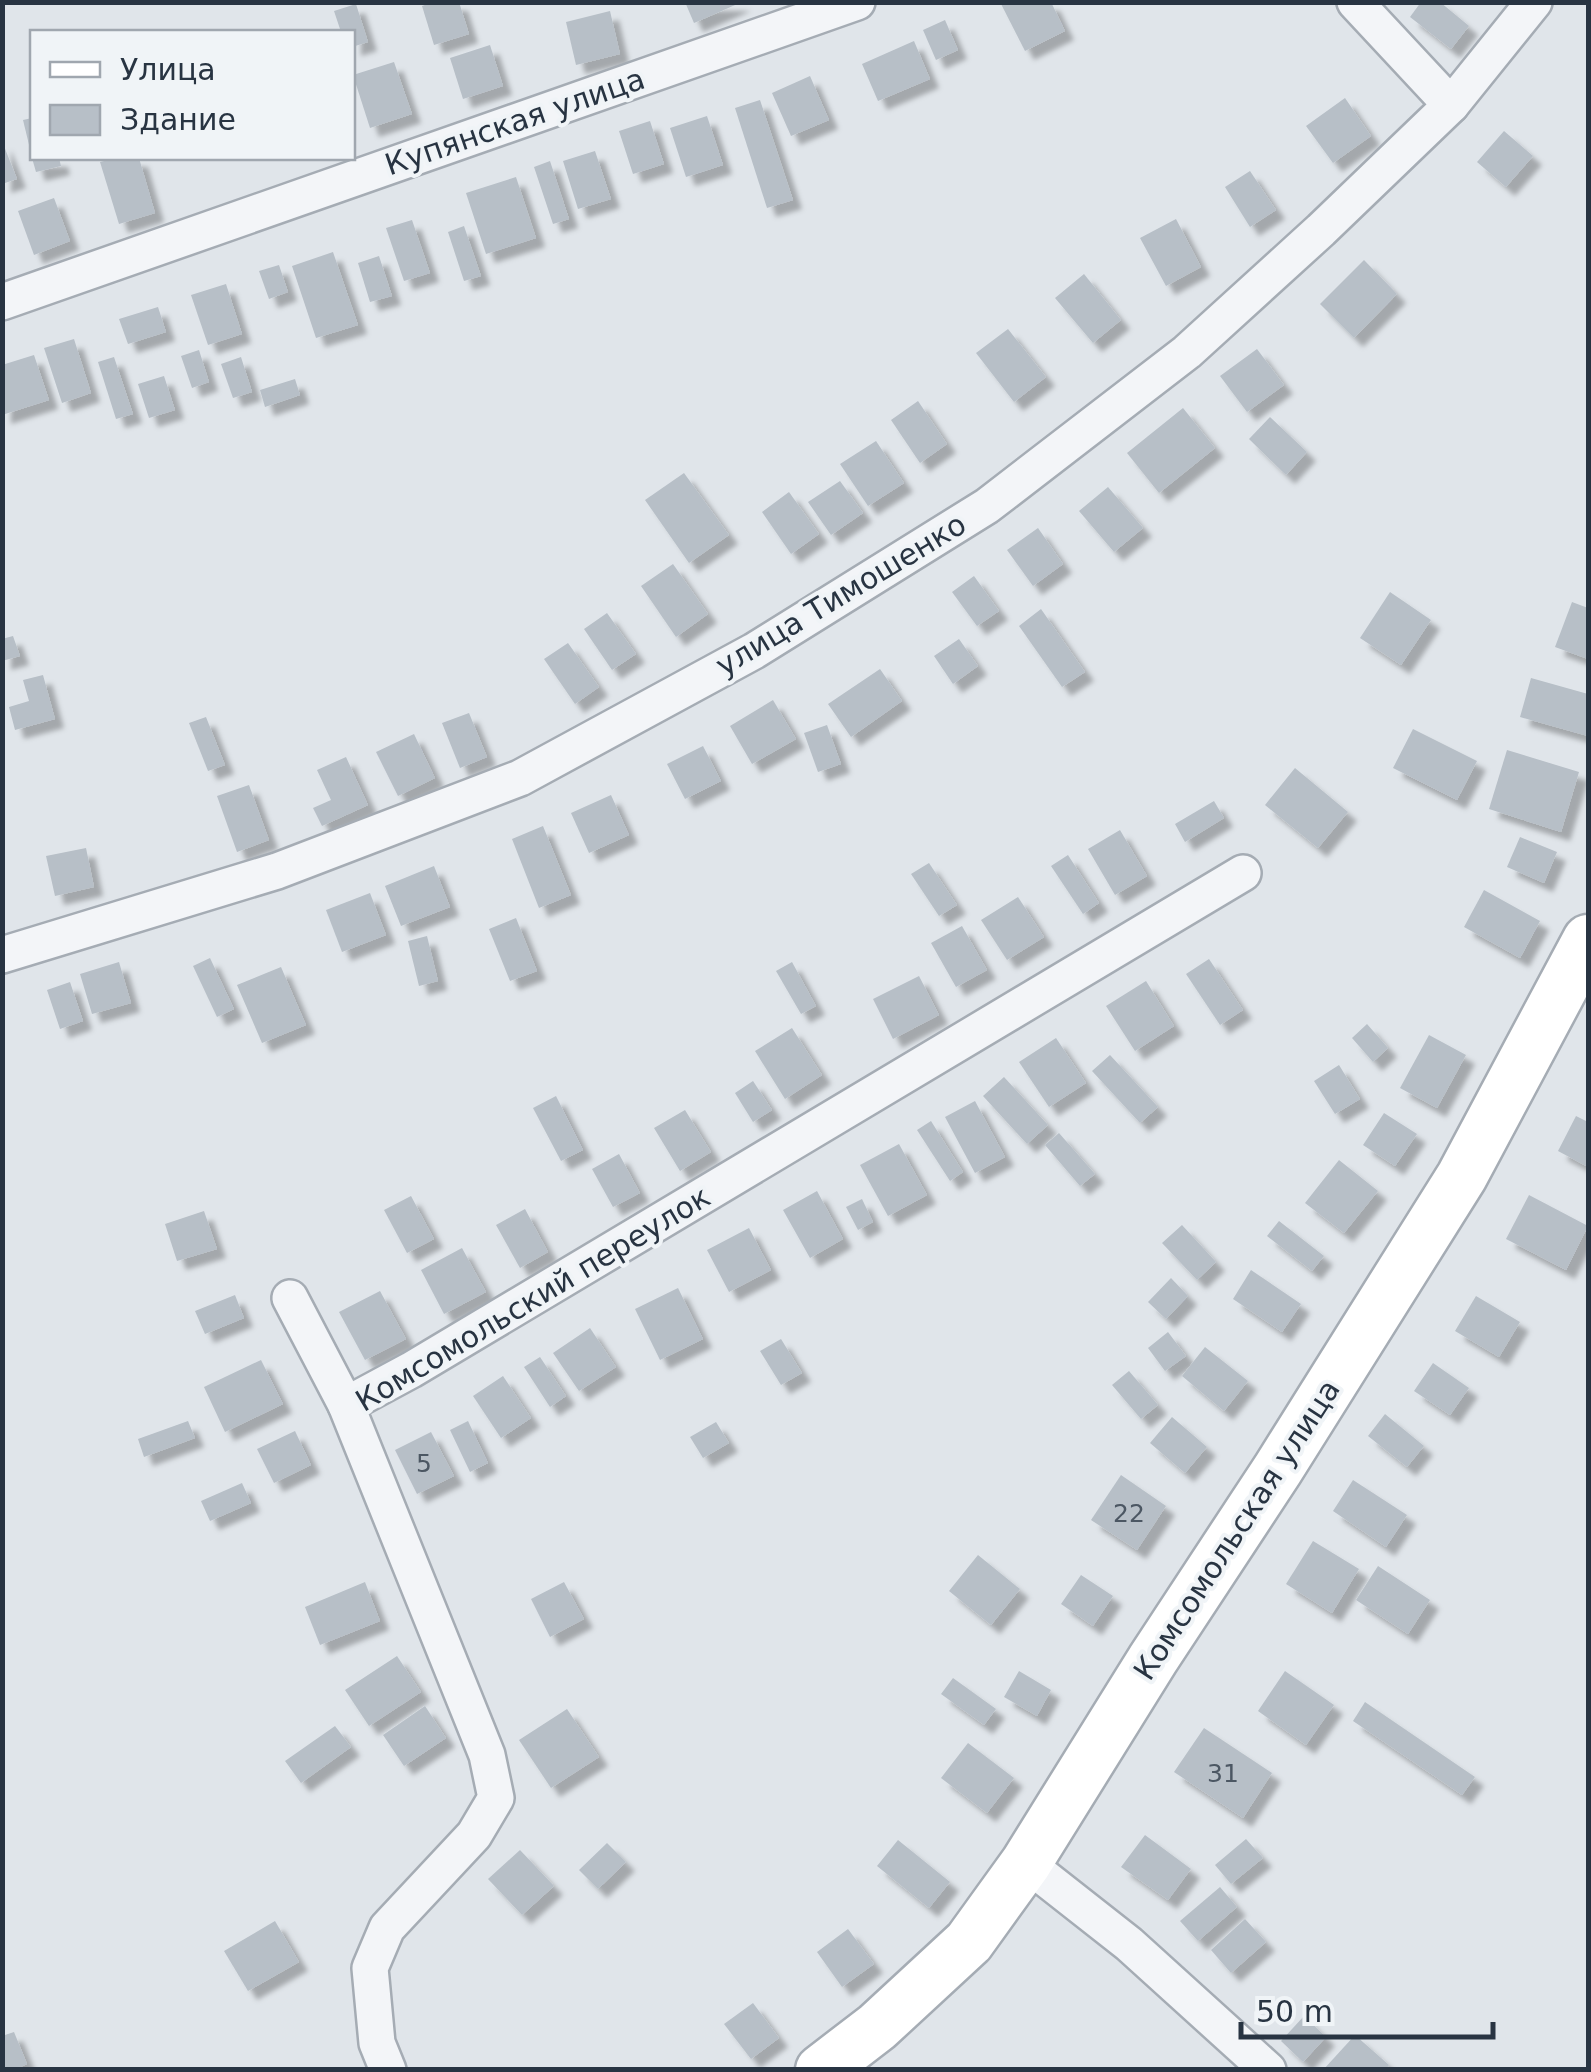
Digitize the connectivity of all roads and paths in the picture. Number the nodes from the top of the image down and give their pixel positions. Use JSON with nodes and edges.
{"nodes":[{"id":1,"x":857,"y":2,"type":"edge"},
{"id":2,"x":1356,"y":2,"type":"edge"},
{"id":3,"x":1534,"y":2,"type":"edge"},
{"id":4,"x":1451,"y":105,"type":"junction"},
{"id":5,"x":2,"y":302,"type":"edge"},
{"id":6,"x":1243,"y":873,"type":"dead end"},
{"id":7,"x":1588,"y":940,"type":"edge"},
{"id":8,"x":2,"y":954,"type":"edge"},
{"id":9,"x":290,"y":1298,"type":"dead end"},
{"id":10,"x":346,"y":1405,"type":"junction"},
{"id":11,"x":1026,"y":1863,"type":"junction"},
{"id":12,"x":388,"y":2070,"type":"edge"},
{"id":13,"x":821,"y":2070,"type":"edge"},
{"id":14,"x":1268,"y":2070,"type":"edge"}],
"edges":[{"from":1,"to":5,"type":"street","name":"Купянская улица"},
{"from":2,"to":4,"type":"street"},
{"from":3,"to":4,"type":"street","name":"улица Тимошенко"},
{"from":4,"to":8,"type":"street","name":"улица Тимошенко"},
{"from":6,"to":10,"type":"street","name":"Комсомольский переулок"},
{"from":7,"to":11,"type":"street","name":"Комсомольская улица"},
{"from":9,"to":10,"type":"street"},
{"from":10,"to":12,"type":"street","name":"Комсомольский переулок"},
{"from":11,"to":13,"type":"street","name":"Комсомольская улица"},
{"from":11,"to":14,"type":"street"}]}
